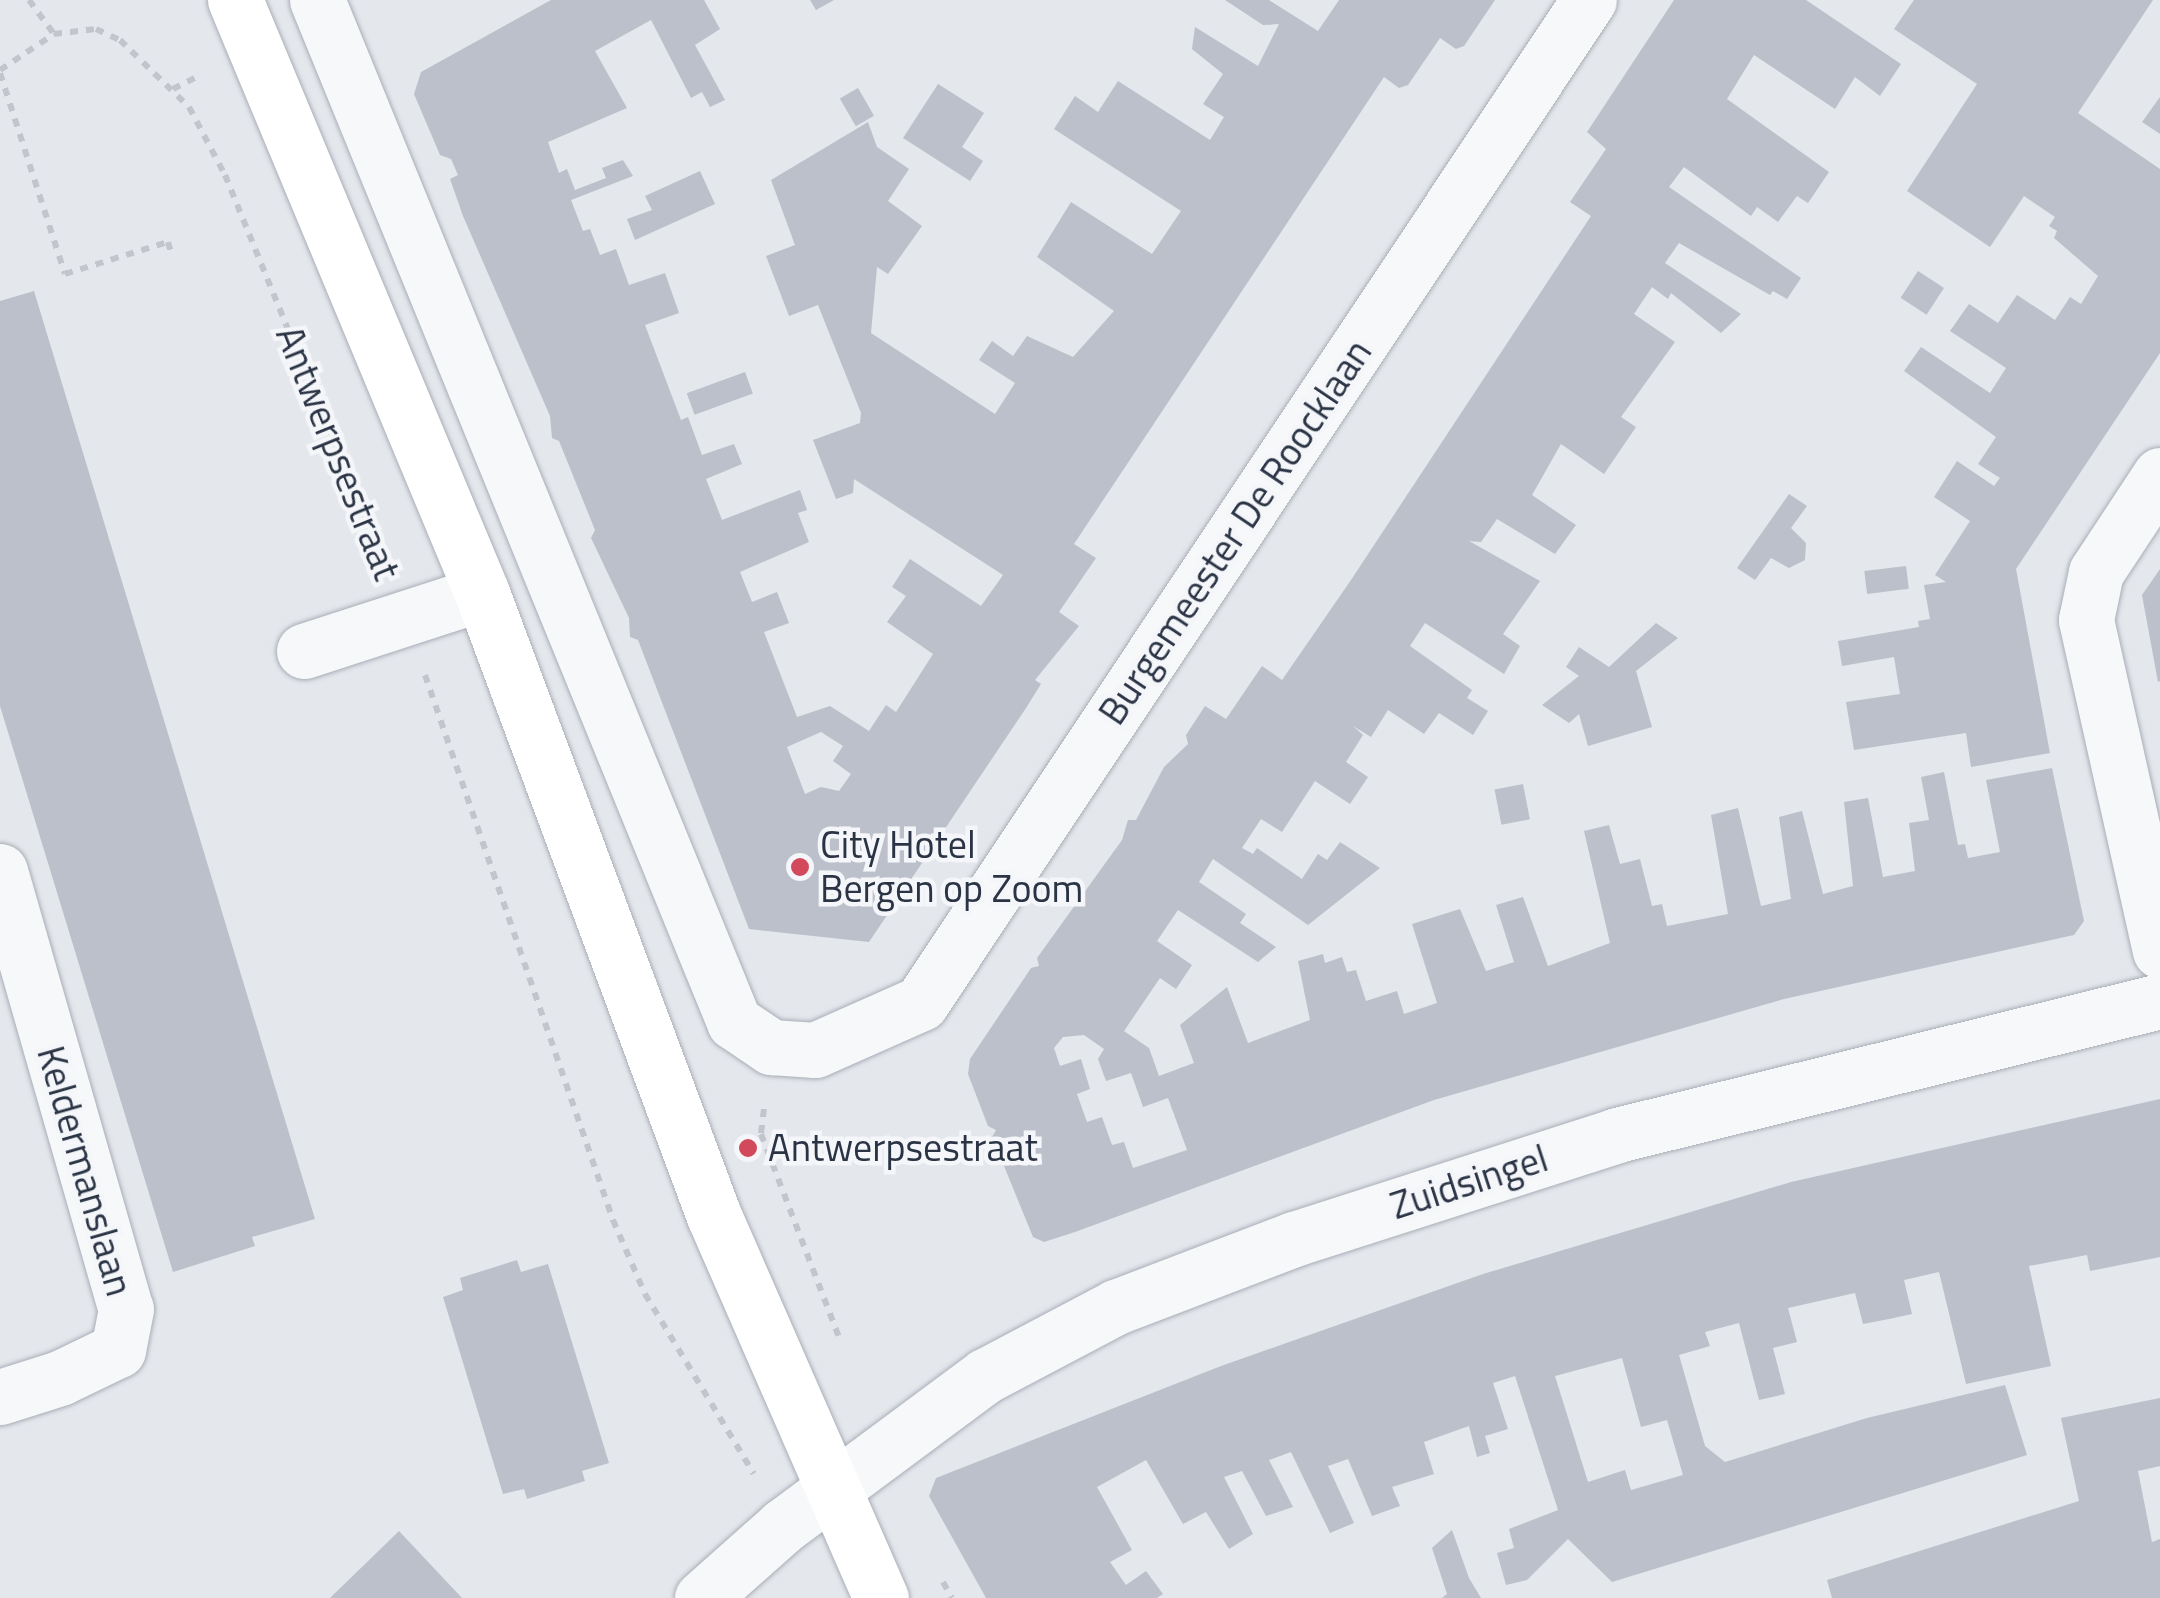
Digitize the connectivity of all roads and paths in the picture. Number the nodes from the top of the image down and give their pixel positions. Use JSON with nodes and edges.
{"nodes":[{"id":1,"x":29,"y":0,"type":"edge"},
{"id":2,"x":235,"y":0,"type":"edge"},
{"id":3,"x":1590,"y":0,"type":"edge"},
{"id":4,"x":333,"y":6,"type":"edge"},
{"id":5,"x":54,"y":34,"type":"junction"},
{"id":6,"x":0,"y":72,"type":"edge"},
{"id":7,"x":172,"y":256,"type":"dead end"},
{"id":8,"x":2160,"y":475,"type":"edge"},
{"id":9,"x":482,"y":593,"type":"junction"},
{"id":10,"x":405,"y":618,"type":"junction"},
{"id":11,"x":304,"y":651,"type":"dead end"},
{"id":12,"x":0,"y":871,"type":"edge"},
{"id":13,"x":2160,"y":951,"type":"edge"},
{"id":14,"x":2160,"y":1001,"type":"edge"},
{"id":15,"x":771,"y":1048,"type":"junction"},
{"id":16,"x":840,"y":1340,"type":"dead end"},
{"id":17,"x":0,"y":1397,"type":"edge"},
{"id":18,"x":830,"y":1491,"type":"junction"},
{"id":19,"x":783,"y":1526,"type":"junction"},
{"id":20,"x":934,"y":1568,"type":"dead end"},
{"id":21,"x":702,"y":1598,"type":"edge"},
{"id":22,"x":880,"y":1598,"type":"edge"},
{"id":23,"x":952,"y":1598,"type":"edge"}],
"edges":[{"from":1,"to":5,"type":"path"},
{"from":2,"to":9,"type":"main road","name":"Antwerpsestraat"},
{"from":3,"to":15,"type":"street","name":"Burgemeester De Roocklaan"},
{"from":4,"to":15,"type":"street"},
{"from":5,"to":6,"type":"path"},
{"from":5,"to":10,"type":"path","name":"Antwerpsestraat"},
{"from":6,"to":7,"type":"path"},
{"from":8,"to":13,"type":"street"},
{"from":9,"to":10,"type":"street"},
{"from":9,"to":18,"type":"main road","name":"Antwerpsestraat"},
{"from":10,"to":11,"type":"street"},
{"from":10,"to":19,"type":"path","name":"Antwerpsestraat"},
{"from":12,"to":17,"type":"street","name":"Keldermanslaan"},
{"from":14,"to":18,"type":"street","name":"Zuidsingel"},
{"from":15,"to":16,"type":"path"},
{"from":18,"to":19,"type":"street","name":"Zuidsingel"},
{"from":18,"to":22,"type":"main road","name":"Antwerpsestraat"},
{"from":19,"to":21,"type":"street","name":"Zuidsingel"},
{"from":20,"to":23,"type":"path"}]}
